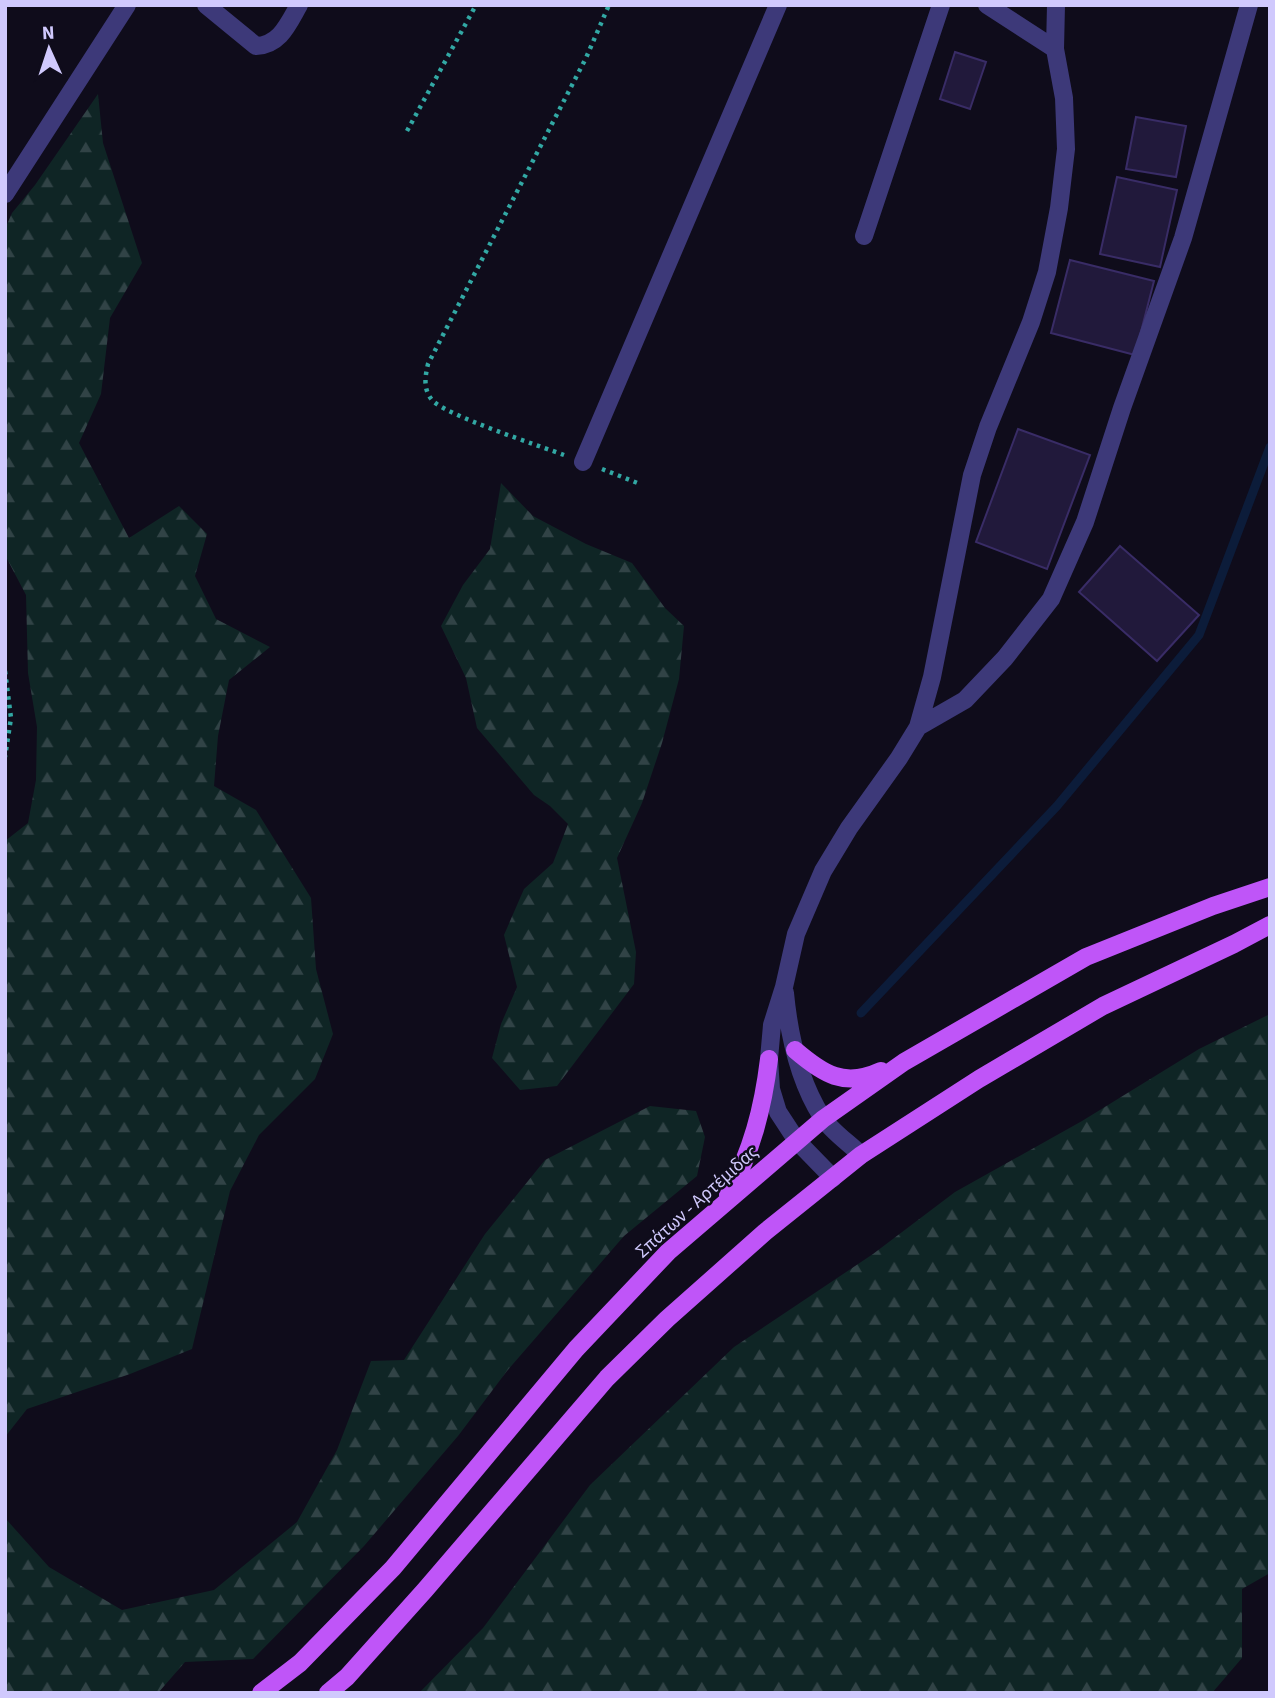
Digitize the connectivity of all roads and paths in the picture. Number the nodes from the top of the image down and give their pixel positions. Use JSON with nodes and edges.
{"nodes":[{"id":1,"x":127,"y":5,"type":"edge"},
{"id":2,"x":206,"y":5,"type":"edge"},
{"id":3,"x":299,"y":5,"type":"edge"},
{"id":4,"x":476,"y":5,"type":"edge"},
{"id":5,"x":609,"y":5,"type":"edge"},
{"id":6,"x":778,"y":5,"type":"edge"},
{"id":7,"x":941,"y":5,"type":"edge"},
{"id":8,"x":987,"y":5,"type":"edge"},
{"id":9,"x":1056,"y":5,"type":"edge"},
{"id":10,"x":1249,"y":5,"type":"edge"},
{"id":11,"x":1055,"y":50,"type":"junction"},
{"id":12,"x":407,"y":131,"type":"dead end"},
{"id":13,"x":5,"y":194,"type":"edge"},
{"id":14,"x":864,"y":236,"type":"dead end"},
{"id":15,"x":583,"y":462,"type":"junction"},
{"id":16,"x":640,"y":484,"type":"dead end"},
{"id":17,"x":5,"y":670,"type":"edge"},
{"id":18,"x":918,"y":727,"type":"junction"},
{"id":19,"x":5,"y":757,"type":"edge"},
{"id":20,"x":1270,"y":887,"type":"edge"},
{"id":21,"x":1270,"y":925,"type":"edge"},
{"id":22,"x":784,"y":988,"type":"junction"},
{"id":23,"x":794,"y":1050,"type":"junction"},
{"id":24,"x":769,"y":1059,"type":"junction"},
{"id":25,"x":904,"y":1062,"type":"junction"},
{"id":26,"x":823,"y":1119,"type":"junction"},
{"id":27,"x":797,"y":1142,"type":"junction"},
{"id":28,"x":862,"y":1155,"type":"junction"},
{"id":29,"x":833,"y":1178,"type":"junction"},
{"id":30,"x":724,"y":1202,"type":"junction"},
{"id":31,"x":261,"y":1693,"type":"edge"},
{"id":32,"x":328,"y":1693,"type":"edge"}],
"edges":[{"from":1,"to":13,"type":"street"},
{"from":2,"to":3,"type":"street"},
{"from":4,"to":12,"type":"path"},
{"from":5,"to":15,"type":"path"},
{"from":6,"to":15,"type":"street"},
{"from":7,"to":14,"type":"street"},
{"from":8,"to":11,"type":"street"},
{"from":9,"to":11,"type":"street"},
{"from":10,"to":18,"type":"street"},
{"from":11,"to":18,"type":"street"},
{"from":15,"to":16,"type":"path"},
{"from":17,"to":19,"type":"path"},
{"from":18,"to":22,"type":"street"},
{"from":20,"to":25,"type":"main road","name":"Σπάτων - Αρτέμιδας"},
{"from":21,"to":28,"type":"main road"},
{"from":22,"to":23,"type":"street"},
{"from":22,"to":24,"type":"street"},
{"from":23,"to":25,"type":"main road"},
{"from":23,"to":26,"type":"street"},
{"from":24,"to":27,"type":"street"},
{"from":24,"to":30,"type":"main road"},
{"from":25,"to":26,"type":"main road","name":"Σπάτων - Αρτέμιδας"},
{"from":26,"to":27,"type":"main road","name":"Σπάτων - Αρτέμιδας"},
{"from":26,"to":28,"type":"street"},
{"from":27,"to":29,"type":"street"},
{"from":27,"to":30,"type":"main road","name":"Σπάτων - Αρτέμιδας"},
{"from":28,"to":29,"type":"main road"},
{"from":29,"to":32,"type":"main road"},
{"from":30,"to":31,"type":"main road","name":"Σπάτων - Αρτέμιδας"}]}
